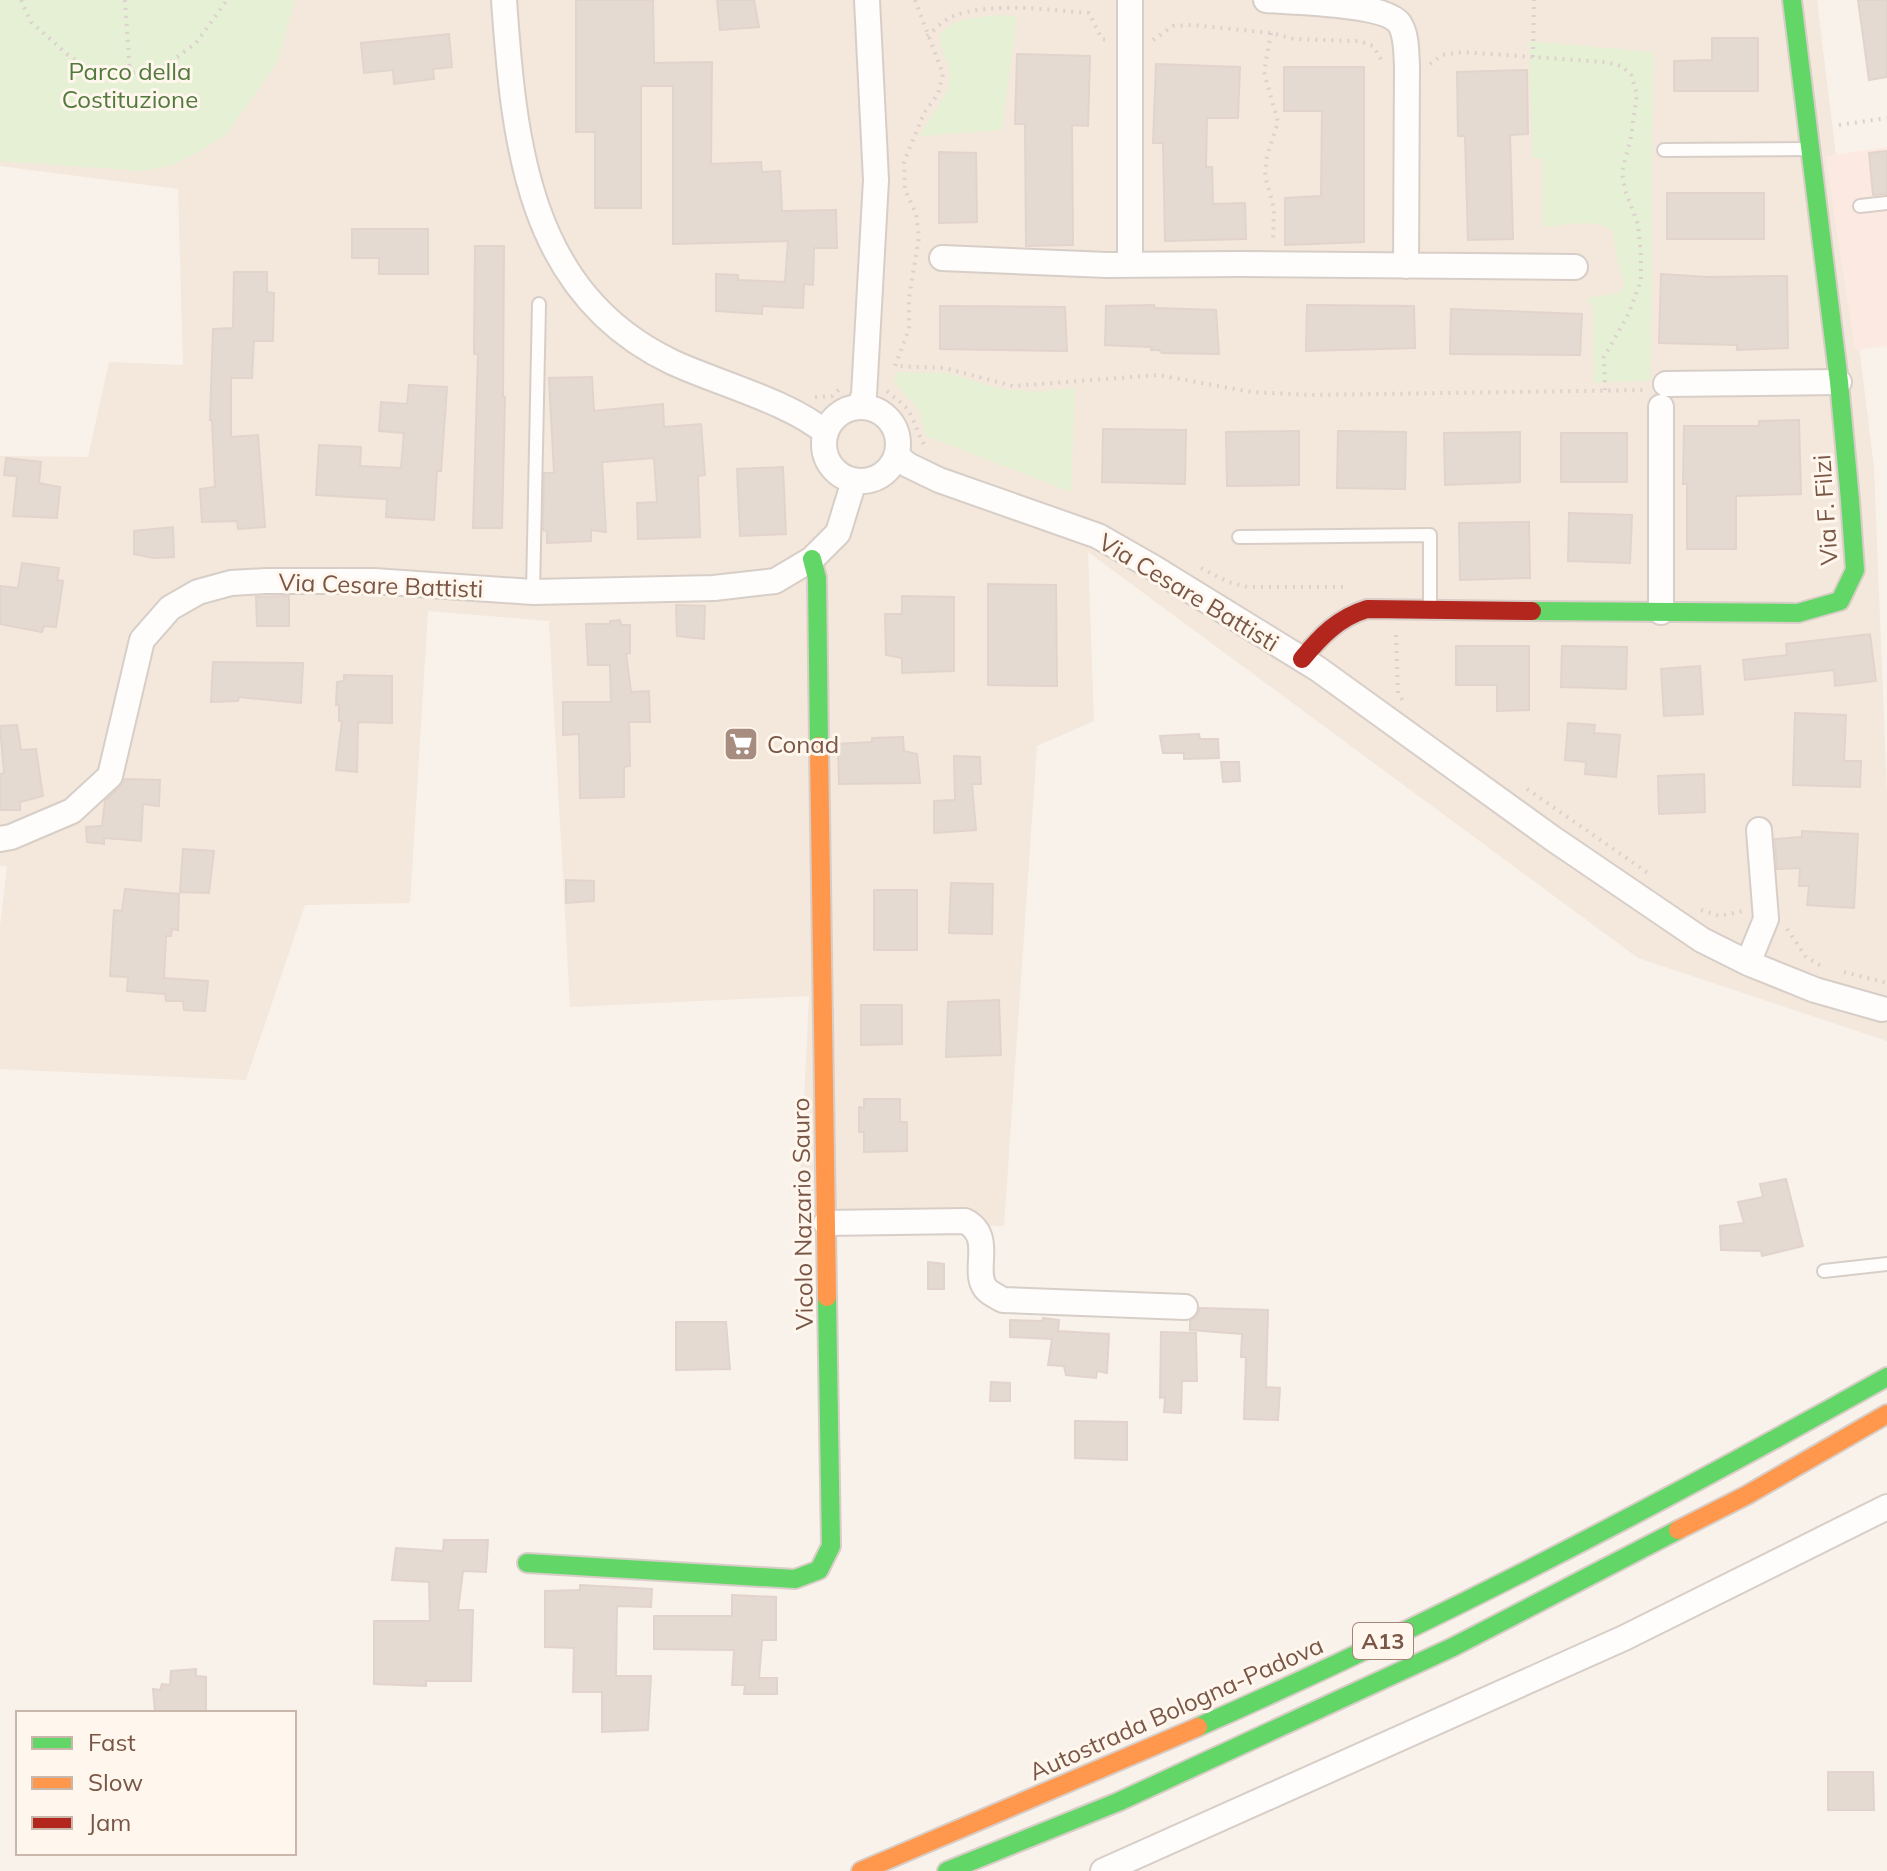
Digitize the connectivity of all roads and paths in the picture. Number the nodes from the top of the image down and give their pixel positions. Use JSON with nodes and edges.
{"nodes":[{"id":1,"x":21,"y":0,"type":"edge"},
{"id":2,"x":125,"y":0,"type":"edge"},
{"id":3,"x":227,"y":0,"type":"edge"},
{"id":4,"x":504,"y":0,"type":"edge"},
{"id":5,"x":867,"y":0,"type":"edge"},
{"id":6,"x":915,"y":0,"type":"edge"},
{"id":7,"x":1130,"y":0,"type":"edge"},
{"id":8,"x":1266,"y":0,"type":"edge"},
{"id":9,"x":1534,"y":0,"type":"edge"},
{"id":10,"x":1792,"y":0,"type":"edge"},
{"id":11,"x":1271,"y":33,"type":"junction"},
{"id":12,"x":927,"y":36,"type":"junction"},
{"id":13,"x":1131,"y":41,"type":"junction"},
{"id":14,"x":1533,"y":57,"type":"junction"},
{"id":15,"x":1407,"y":65,"type":"junction"},
{"id":16,"x":130,"y":73,"type":"junction"},
{"id":17,"x":1887,"y":118,"type":"edge"},
{"id":18,"x":1839,"y":125,"type":"dead end"},
{"id":19,"x":1809,"y":149,"type":"junction"},
{"id":20,"x":1664,"y":150,"type":"dead end"},
{"id":21,"x":1887,"y":203,"type":"edge"},
{"id":22,"x":1860,"y":206,"type":"dead end"},
{"id":23,"x":1273,"y":252,"type":"dead end"},
{"id":24,"x":942,"y":258,"type":"dead end"},
{"id":25,"x":1130,"y":264,"type":"junction"},
{"id":26,"x":1406,"y":266,"type":"junction"},
{"id":27,"x":1575,"y":267,"type":"dead end"},
{"id":28,"x":539,"y":304,"type":"dead end"},
{"id":29,"x":866,"y":366,"type":"junction"},
{"id":30,"x":1839,"y":382,"type":"junction"},
{"id":31,"x":884,"y":384,"type":"dead end"},
{"id":32,"x":1605,"y":391,"type":"junction"},
{"id":33,"x":809,"y":394,"type":"dead end"},
{"id":34,"x":1663,"y":395,"type":"junction"},
{"id":35,"x":859,"y":407,"type":"junction"},
{"id":36,"x":826,"y":433,"type":"junction"},
{"id":37,"x":929,"y":451,"type":"dead end"},
{"id":38,"x":897,"y":456,"type":"junction"},
{"id":39,"x":854,"y":481,"type":"junction"},
{"id":40,"x":1239,"y":537,"type":"dead end"},
{"id":41,"x":812,"y":559,"type":"junction"},
{"id":42,"x":1193,"y":563,"type":"dead end"},
{"id":43,"x":1354,"y":587,"type":"dead end"},
{"id":44,"x":533,"y":592,"type":"junction"},
{"id":45,"x":1395,"y":610,"type":"junction"},
{"id":46,"x":1430,"y":610,"type":"junction"},
{"id":47,"x":1661,"y":612,"type":"junction"},
{"id":48,"x":1302,"y":659,"type":"junction"},
{"id":49,"x":1405,"y":704,"type":"dead end"},
{"id":50,"x":1523,"y":787,"type":"dead end"},
{"id":51,"x":1759,"y":830,"type":"dead end"},
{"id":52,"x":0,"y":839,"type":"edge"},
{"id":53,"x":1651,"y":875,"type":"dead end"},
{"id":54,"x":1690,"y":902,"type":"dead end"},
{"id":55,"x":1766,"y":919,"type":"junction"},
{"id":56,"x":1748,"y":963,"type":"junction"},
{"id":57,"x":1821,"y":967,"type":"dead end"},
{"id":58,"x":1834,"y":970,"type":"dead end"},
{"id":59,"x":1887,"y":983,"type":"edge"},
{"id":60,"x":1882,"y":1009,"type":"dead end"},
{"id":61,"x":826,"y":1223,"type":"junction"},
{"id":62,"x":1887,"y":1264,"type":"edge"},
{"id":63,"x":1824,"y":1271,"type":"dead end"},
{"id":64,"x":1185,"y":1307,"type":"dead end"},
{"id":65,"x":1887,"y":1377,"type":"edge"},
{"id":66,"x":1887,"y":1414,"type":"edge"},
{"id":67,"x":1887,"y":1507,"type":"edge"},
{"id":68,"x":527,"y":1563,"type":"dead end"},
{"id":69,"x":861,"y":1871,"type":"edge"},
{"id":70,"x":947,"y":1871,"type":"edge"},
{"id":71,"x":1103,"y":1871,"type":"edge"}],
"edges":[{"from":1,"to":16,"type":"path"},
{"from":2,"to":16,"type":"path"},
{"from":3,"to":16,"type":"path"},
{"from":4,"to":36,"type":"street"},
{"from":5,"to":29,"type":"street"},
{"from":6,"to":12,"type":"path"},
{"from":7,"to":13,"type":"street"},
{"from":8,"to":15,"type":"street"},
{"from":9,"to":14,"type":"path"},
{"from":10,"to":19,"type":"main road","name":"Via F. Filzi"},
{"from":11,"to":13,"type":"path"},
{"from":11,"to":15,"type":"path"},
{"from":11,"to":23,"type":"path"},
{"from":12,"to":13,"type":"path"},
{"from":12,"to":32,"type":"path"},
{"from":13,"to":25,"type":"street"},
{"from":14,"to":15,"type":"path"},
{"from":14,"to":32,"type":"path"},
{"from":15,"to":26,"type":"street"},
{"from":17,"to":18,"type":"path"},
{"from":19,"to":20,"type":"lane"},
{"from":19,"to":30,"type":"main road","name":"Via F. Filzi"},
{"from":21,"to":22,"type":"lane"},
{"from":24,"to":25,"type":"street"},
{"from":25,"to":26,"type":"street"},
{"from":26,"to":27,"type":"street"},
{"from":28,"to":44,"type":"lane"},
{"from":29,"to":33,"type":"path"},
{"from":29,"to":35,"type":"street"},
{"from":30,"to":34,"type":"street"},
{"from":30,"to":47,"type":"main road","name":"Via F. Filzi"},
{"from":31,"to":37,"type":"path"},
{"from":32,"to":34,"type":"path"},
{"from":34,"to":47,"type":"street"},
{"from":35,"to":36,"type":"street"},
{"from":35,"to":38,"type":"street"},
{"from":36,"to":39,"type":"street"},
{"from":38,"to":39,"type":"street"},
{"from":38,"to":48,"type":"street","name":"Via Cesare Battisti"},
{"from":39,"to":41,"type":"street","name":"Via Cesare Battisti"},
{"from":40,"to":46,"type":"lane"},
{"from":41,"to":44,"type":"street","name":"Via Cesare Battisti"},
{"from":41,"to":61,"type":"main road","name":"Vicolo Nazario Sauro"},
{"from":42,"to":43,"type":"path"},
{"from":44,"to":52,"type":"street","name":"Via Cesare Battisti"},
{"from":45,"to":46,"type":"main road","name":"Via F. Filzi"},
{"from":45,"to":48,"type":"main road","name":"Via F. Filzi"},
{"from":45,"to":49,"type":"path"},
{"from":46,"to":47,"type":"main road","name":"Via F. Filzi"},
{"from":48,"to":56,"type":"street","name":"Via Cesare Battisti"},
{"from":50,"to":53,"type":"path"},
{"from":51,"to":55,"type":"street"},
{"from":54,"to":55,"type":"path"},
{"from":55,"to":56,"type":"street"},
{"from":55,"to":57,"type":"path"},
{"from":56,"to":60,"type":"street","name":"Via Cesare Battisti"},
{"from":58,"to":59,"type":"path"},
{"from":61,"to":64,"type":"street"},
{"from":61,"to":68,"type":"main road","name":"Vicolo Nazario Sauro"},
{"from":62,"to":63,"type":"lane"},
{"from":65,"to":69,"type":"main road","name":"Autostrada Bologna-Padova","number":"A13"},
{"from":66,"to":70,"type":"main road","number":"A13"},
{"from":67,"to":71,"type":"street"}]}
